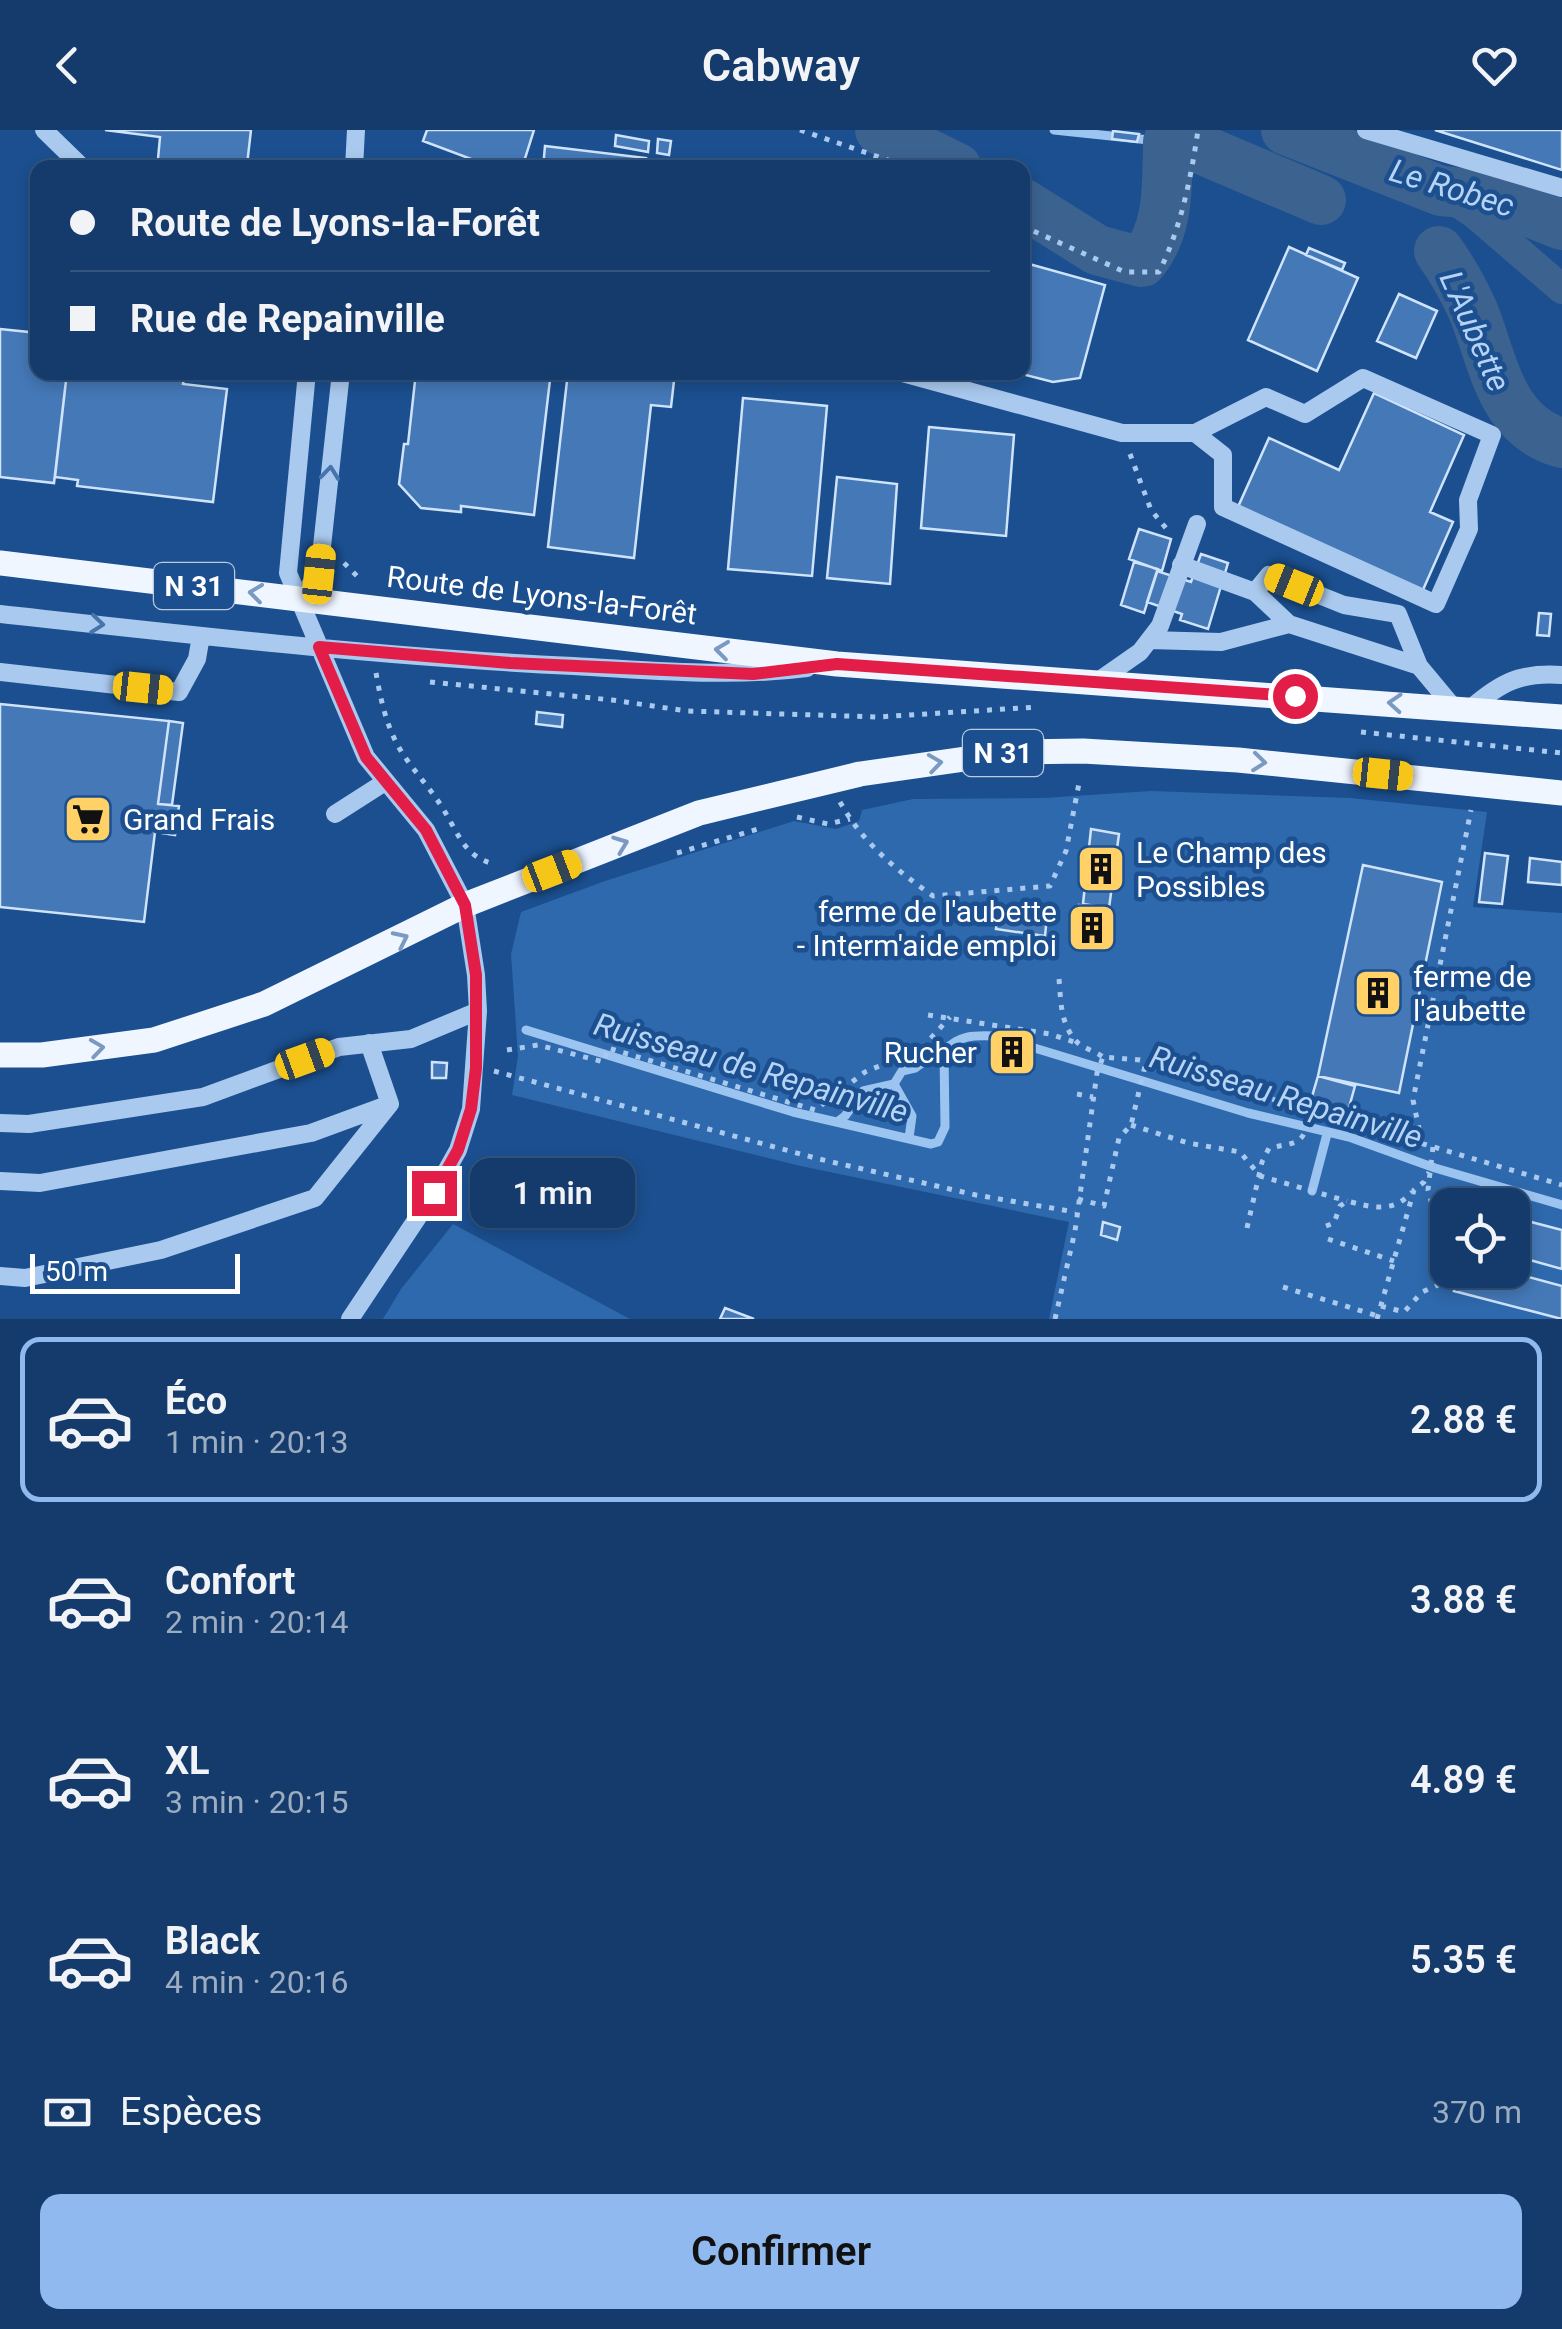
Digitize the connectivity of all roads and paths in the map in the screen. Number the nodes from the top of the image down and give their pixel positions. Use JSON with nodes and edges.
{"nodes":[{"id":1,"x":44,"y":130,"type":"edge"},
{"id":2,"x":356,"y":130,"type":"edge"},
{"id":3,"x":800,"y":130,"type":"edge"},
{"id":4,"x":1198,"y":130,"type":"edge"},
{"id":5,"x":1366,"y":130,"type":"edge"},
{"id":6,"x":76,"y":160,"type":"edge"},
{"id":7,"x":354,"y":160,"type":"edge"},
{"id":8,"x":888,"y":160,"type":"edge"},
{"id":9,"x":1562,"y":188,"type":"edge"},
{"id":10,"x":1030,"y":230,"type":"edge"},
{"id":11,"x":306,"y":380,"type":"edge"},
{"id":12,"x":340,"y":380,"type":"edge"},
{"id":13,"x":928,"y":380,"type":"edge"},
{"id":14,"x":1122,"y":433,"type":"junction"},
{"id":15,"x":1195,"y":433,"type":"junction"},
{"id":16,"x":1196,"y":524,"type":"dead end"},
{"id":17,"x":1188,"y":546,"type":"junction"},
{"id":18,"x":0,"y":563,"type":"edge"},
{"id":19,"x":1181,"y":566,"type":"junction"},
{"id":20,"x":1256,"y":592,"type":"junction"},
{"id":21,"x":300,"y":598,"type":"junction"},
{"id":22,"x":0,"y":614,"type":"edge"},
{"id":23,"x":1289,"y":624,"type":"junction"},
{"id":24,"x":201,"y":636,"type":"junction"},
{"id":25,"x":1149,"y":640,"type":"junction"},
{"id":26,"x":319,"y":647,"type":"junction"},
{"id":27,"x":837,"y":664,"type":"junction"},
{"id":28,"x":1419,"y":666,"type":"junction"},
{"id":29,"x":0,"y":672,"type":"edge"},
{"id":30,"x":1562,"y":676,"type":"edge"},
{"id":31,"x":394,"y":677,"type":"dead end"},
{"id":32,"x":413,"y":680,"type":"dead end"},
{"id":33,"x":1096,"y":682,"type":"junction"},
{"id":34,"x":1052,"y":706,"type":"dead end"},
{"id":35,"x":1462,"y":708,"type":"junction"},
{"id":36,"x":1562,"y":718,"type":"edge"},
{"id":37,"x":1359,"y":731,"type":"dead end"},
{"id":38,"x":1082,"y":751,"type":"junction"},
{"id":39,"x":1562,"y":753,"type":"edge"},
{"id":40,"x":385,"y":782,"type":"junction"},
{"id":41,"x":829,"y":782,"type":"junction"},
{"id":42,"x":1562,"y":793,"type":"edge"},
{"id":43,"x":1471,"y":810,"type":"dead end"},
{"id":44,"x":335,"y":814,"type":"dead end"},
{"id":45,"x":794,"y":817,"type":"dead end"},
{"id":46,"x":850,"y":819,"type":"junction"},
{"id":47,"x":768,"y":826,"type":"dead end"},
{"id":48,"x":668,"y":855,"type":"dead end"},
{"id":49,"x":515,"y":885,"type":"junction"},
{"id":50,"x":465,"y":905,"type":"junction"},
{"id":51,"x":1059,"y":979,"type":"dead end"},
{"id":52,"x":478,"y":1012,"type":"junction"},
{"id":53,"x":928,"y":1015,"type":"dead end"},
{"id":54,"x":950,"y":1017,"type":"junction"},
{"id":55,"x":369,"y":1043,"type":"junction"},
{"id":56,"x":1077,"y":1043,"type":"junction"},
{"id":57,"x":507,"y":1050,"type":"dead end"},
{"id":58,"x":0,"y":1056,"type":"edge"},
{"id":59,"x":1101,"y":1059,"type":"junction"},
{"id":60,"x":1146,"y":1062,"type":"junction"},
{"id":61,"x":476,"y":1068,"type":"junction"},
{"id":62,"x":1077,"y":1094,"type":"dead end"},
{"id":63,"x":1093,"y":1097,"type":"junction"},
{"id":64,"x":390,"y":1104,"type":"junction"},
{"id":65,"x":1311,"y":1110,"type":"junction"},
{"id":66,"x":0,"y":1123,"type":"edge"},
{"id":67,"x":1131,"y":1125,"type":"junction"},
{"id":68,"x":1422,"y":1143,"type":"junction"},
{"id":69,"x":1434,"y":1146,"type":"junction"},
{"id":70,"x":1429,"y":1172,"type":"junction"},
{"id":71,"x":1260,"y":1176,"type":"junction"},
{"id":72,"x":0,"y":1180,"type":"edge"},
{"id":73,"x":1562,"y":1185,"type":"edge"},
{"id":74,"x":1414,"y":1190,"type":"junction"},
{"id":75,"x":1430,"y":1197,"type":"edge"},
{"id":76,"x":1078,"y":1199,"type":"junction"},
{"id":77,"x":1348,"y":1201,"type":"junction"},
{"id":78,"x":1075,"y":1212,"type":"junction"},
{"id":79,"x":1326,"y":1226,"type":"dead end"},
{"id":80,"x":1247,"y":1228,"type":"dead end"},
{"id":81,"x":1328,"y":1239,"type":"dead end"},
{"id":82,"x":1394,"y":1261,"type":"junction"},
{"id":83,"x":0,"y":1276,"type":"edge"},
{"id":84,"x":1283,"y":1287,"type":"dead end"},
{"id":85,"x":1431,"y":1288,"type":"edge"},
{"id":86,"x":1381,"y":1306,"type":"junction"},
{"id":87,"x":1378,"y":1318,"type":"edge"},
{"id":88,"x":350,"y":1319,"type":"edge"},
{"id":89,"x":1055,"y":1319,"type":"edge"}],
"edges":[{"from":1,"to":6,"type":"street"},
{"from":2,"to":7,"type":"street"},
{"from":3,"to":8,"type":"path"},
{"from":4,"to":10,"type":"path"},
{"from":5,"to":9,"type":"street"},
{"from":11,"to":21,"type":"street"},
{"from":21,"to":12,"type":"street","one_way":true},
{"from":13,"to":14,"type":"street"},
{"from":14,"to":15,"type":"street"},
{"from":14,"to":17,"type":"path"},
{"from":15,"to":15,"type":"street"},
{"from":16,"to":17,"type":"street"},
{"from":17,"to":19,"type":"street"},
{"from":21,"to":18,"type":"main road","name":"Route de Lyons-la-Forêt","number":"N 31","one_way":true},
{"from":19,"to":20,"type":"street"},
{"from":19,"to":25,"type":"street"},
{"from":20,"to":23,"type":"street"},
{"from":20,"to":28,"type":"street"},
{"from":21,"to":26,"type":"street"},
{"from":27,"to":21,"type":"main road","name":"Route de Lyons-la-Forêt","number":"N 31","one_way":true},
{"from":22,"to":24,"type":"street","name":"Route de Lyons-la-Forêt","one_way":true},
{"from":23,"to":25,"type":"street"},
{"from":23,"to":28,"type":"street"},
{"from":24,"to":26,"type":"street","name":"Route de Lyons-la-Forêt"},
{"from":24,"to":29,"type":"street"},
{"from":25,"to":33,"type":"street"},
{"from":26,"to":27,"type":"street","name":"Route de Lyons-la-Forêt"},
{"from":26,"to":40,"type":"street"},
{"from":27,"to":33,"type":"main road","name":"Route de Lyons-la-Forêt","number":"N 31"},
{"from":28,"to":35,"type":"street"},
{"from":30,"to":35,"type":"street"},
{"from":31,"to":49,"type":"path"},
{"from":32,"to":34,"type":"path"},
{"from":35,"to":33,"type":"main road","name":"Route de Lyons-la-Forêt","number":"N 31","one_way":true},
{"from":35,"to":36,"type":"main road","name":"Route de Lyons-la-Forêt","number":"N 31"},
{"from":37,"to":39,"type":"path"},
{"from":41,"to":38,"type":"main road","number":"N 31","one_way":true},
{"from":38,"to":42,"type":"main road","number":"N 31","one_way":true},
{"from":38,"to":46,"type":"path"},
{"from":40,"to":44,"type":"street"},
{"from":40,"to":50,"type":"street"},
{"from":41,"to":46,"type":"path"},
{"from":49,"to":41,"type":"main road","number":"N 31","one_way":true},
{"from":43,"to":68,"type":"path"},
{"from":45,"to":46,"type":"path"},
{"from":47,"to":48,"type":"path"},
{"from":49,"to":50,"type":"main road","number":"N 31"},
{"from":50,"to":52,"type":"street"},
{"from":58,"to":50,"type":"main road","number":"N 31","one_way":true},
{"from":51,"to":56,"type":"path"},
{"from":52,"to":55,"type":"street"},
{"from":52,"to":61,"type":"street"},
{"from":53,"to":54,"type":"path"},
{"from":54,"to":56,"type":"path"},
{"from":54,"to":57,"type":"path"},
{"from":55,"to":64,"type":"street"},
{"from":55,"to":66,"type":"street"},
{"from":56,"to":59,"type":"path"},
{"from":59,"to":60,"type":"path"},
{"from":59,"to":63,"type":"path"},
{"from":60,"to":65,"type":"path"},
{"from":60,"to":67,"type":"path"},
{"from":61,"to":78,"type":"path"},
{"from":61,"to":88,"type":"street"},
{"from":62,"to":63,"type":"path"},
{"from":63,"to":76,"type":"path"},
{"from":64,"to":72,"type":"street"},
{"from":64,"to":83,"type":"street"},
{"from":65,"to":68,"type":"path"},
{"from":65,"to":71,"type":"path"},
{"from":67,"to":71,"type":"path"},
{"from":67,"to":76,"type":"path"},
{"from":68,"to":69,"type":"path"},
{"from":69,"to":70,"type":"path"},
{"from":69,"to":73,"type":"path"},
{"from":70,"to":74,"type":"path"},
{"from":70,"to":75,"type":"path"},
{"from":71,"to":77,"type":"path"},
{"from":71,"to":80,"type":"path"},
{"from":74,"to":77,"type":"path"},
{"from":74,"to":82,"type":"path"},
{"from":76,"to":78,"type":"path"},
{"from":77,"to":79,"type":"path"},
{"from":78,"to":89,"type":"path"},
{"from":81,"to":82,"type":"path"},
{"from":82,"to":86,"type":"path"},
{"from":84,"to":87,"type":"path"},
{"from":85,"to":86,"type":"path"},
{"from":86,"to":87,"type":"path"}]}
